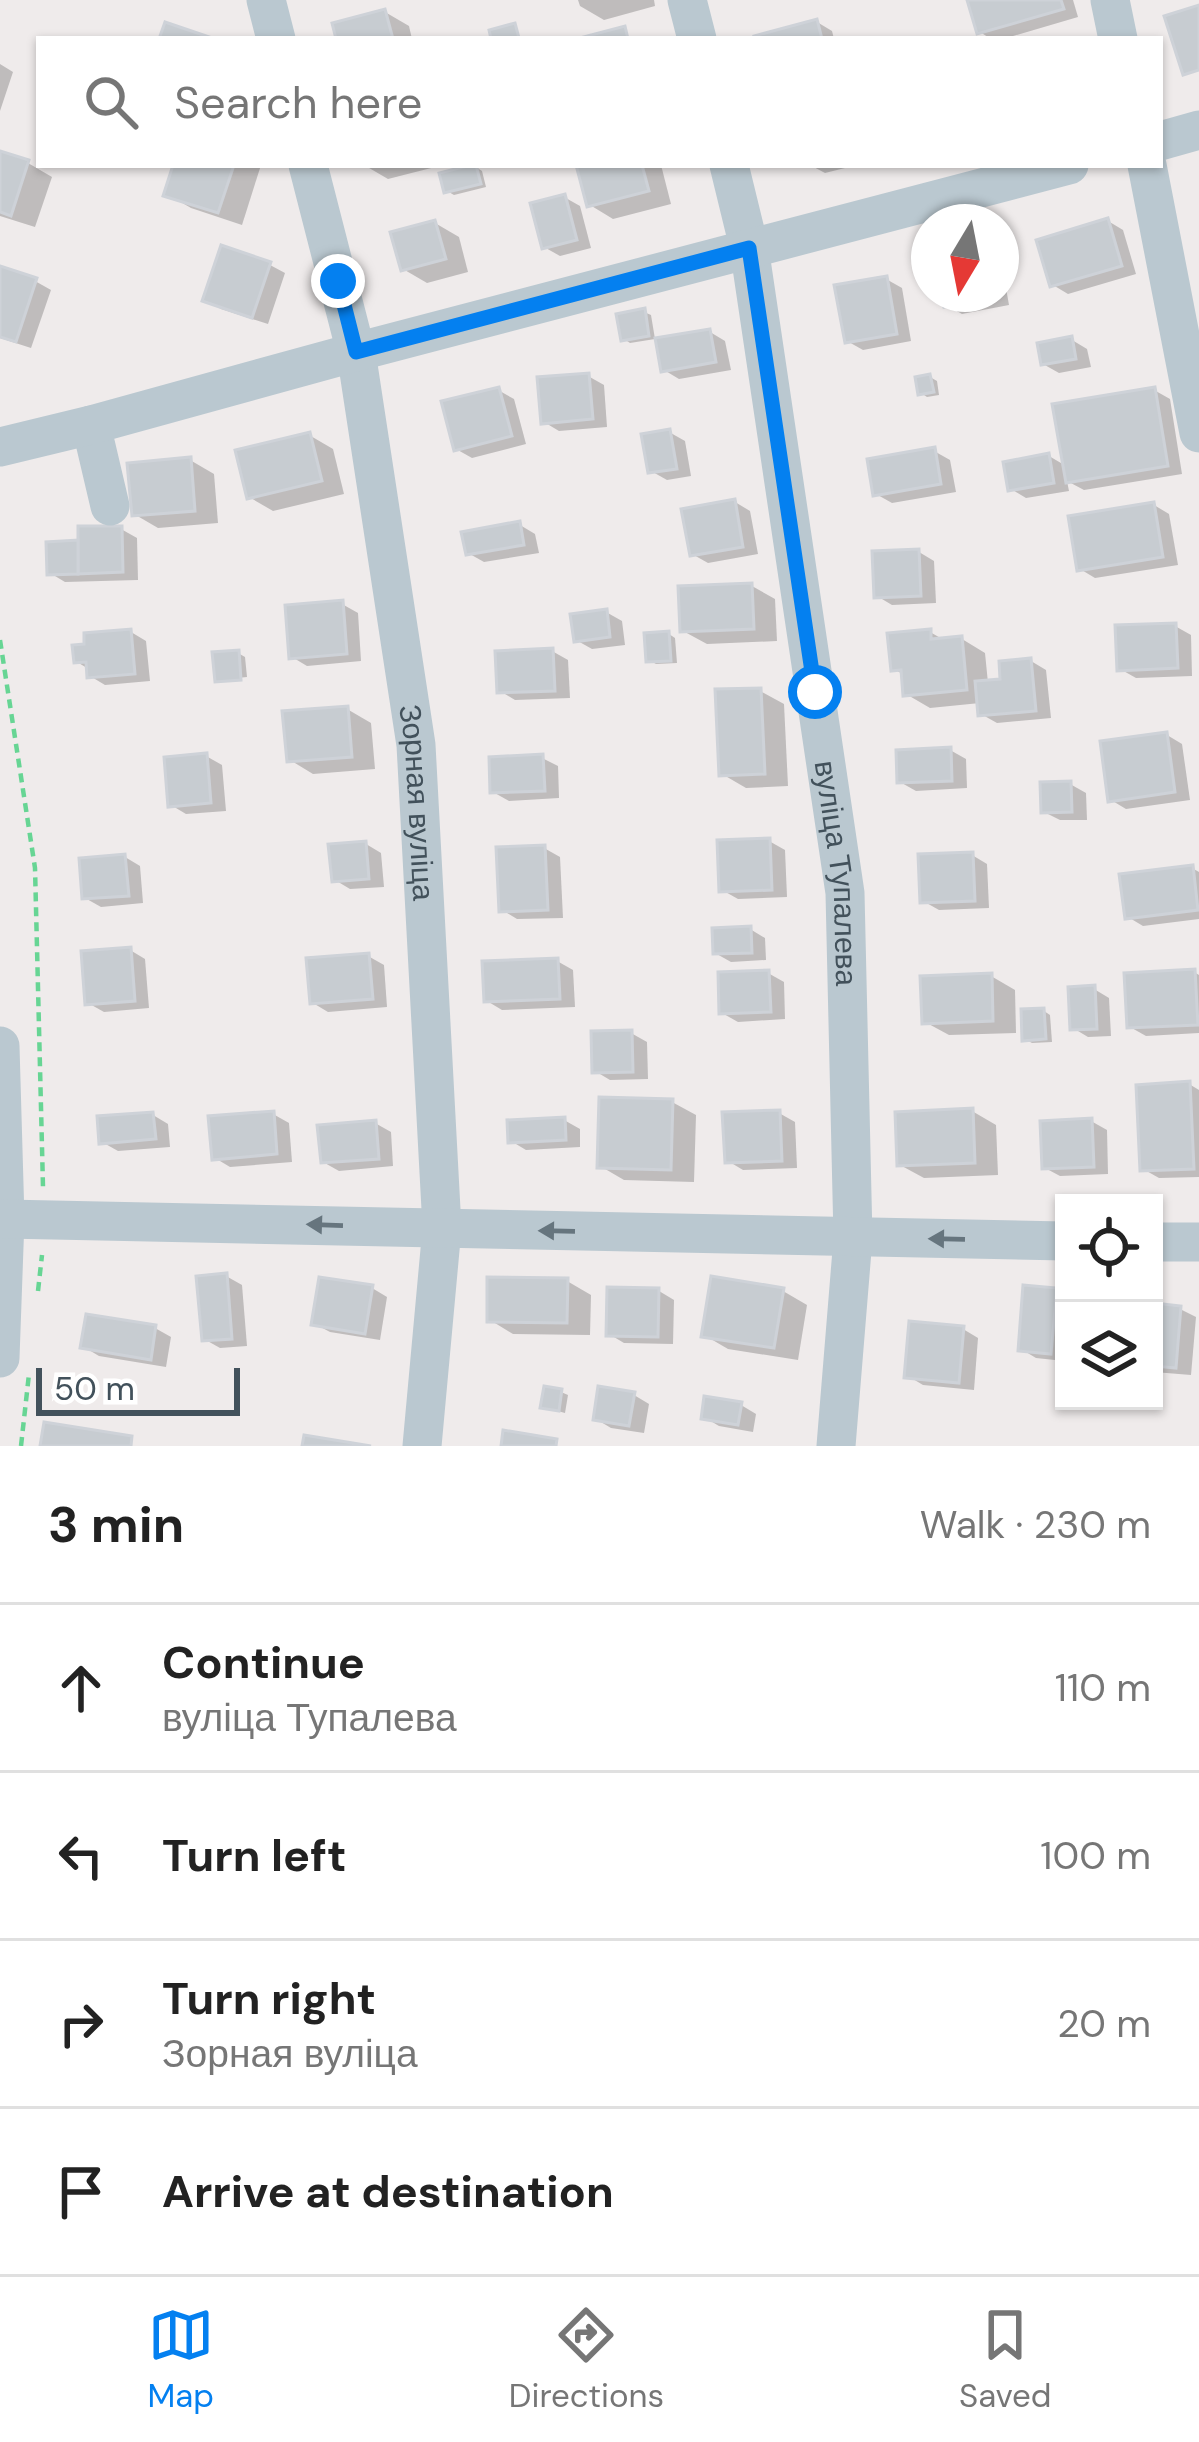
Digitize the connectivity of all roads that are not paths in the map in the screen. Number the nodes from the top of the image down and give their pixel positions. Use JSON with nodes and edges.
{"nodes":[{"id":1,"x":266,"y":0,"type":"edge"},
{"id":2,"x":687,"y":0,"type":"edge"},
{"id":3,"x":1110,"y":0,"type":"edge"},
{"id":4,"x":275,"y":36,"type":"edge"},
{"id":5,"x":696,"y":36,"type":"edge"},
{"id":6,"x":1117,"y":36,"type":"edge"},
{"id":7,"x":1199,"y":130,"type":"edge"},
{"id":8,"x":1163,"y":140,"type":"edge"},
{"id":9,"x":309,"y":168,"type":"edge"},
{"id":10,"x":730,"y":168,"type":"edge"},
{"id":11,"x":1057,"y":168,"type":"edge"},
{"id":12,"x":1148,"y":168,"type":"edge"},
{"id":13,"x":749,"y":248,"type":"junction"},
{"id":14,"x":356,"y":352,"type":"junction"},
{"id":15,"x":91,"y":425,"type":"junction"},
{"id":16,"x":1199,"y":433,"type":"edge"},
{"id":17,"x":0,"y":447,"type":"edge"},
{"id":18,"x":110,"y":506,"type":"dead end"},
{"id":19,"x":0,"y":1046,"type":"edge"},
{"id":20,"x":5,"y":1219,"type":"junction"},
{"id":21,"x":442,"y":1228,"type":"junction"},
{"id":22,"x":853,"y":1238,"type":"junction"},
{"id":23,"x":1055,"y":1241,"type":"edge"},
{"id":24,"x":1163,"y":1242,"type":"edge"},
{"id":25,"x":1199,"y":1242,"type":"edge"},
{"id":26,"x":0,"y":1358,"type":"edge"},
{"id":27,"x":422,"y":1446,"type":"edge"},
{"id":28,"x":836,"y":1446,"type":"edge"}],
"edges":[{"from":1,"to":4,"type":"street"},
{"from":2,"to":5,"type":"street"},
{"from":3,"to":6,"type":"street"},
{"from":7,"to":8,"type":"street"},
{"from":9,"to":14,"type":"street","name":"Зорная вуліца"},
{"from":10,"to":13,"type":"street","name":"вуліца Тупалева"},
{"from":11,"to":13,"type":"street"},
{"from":12,"to":16,"type":"street"},
{"from":13,"to":14,"type":"street"},
{"from":13,"to":22,"type":"street","name":"вуліца Тупалева"},
{"from":14,"to":15,"type":"street"},
{"from":14,"to":21,"type":"street","name":"Зорная вуліца"},
{"from":15,"to":17,"type":"street"},
{"from":15,"to":18,"type":"street"},
{"from":19,"to":20,"type":"street"},
{"from":21,"to":20,"type":"street","one_way":true},
{"from":20,"to":26,"type":"street"},
{"from":22,"to":21,"type":"street","one_way":true},
{"from":21,"to":27,"type":"street","name":"Зорная вуліца"},
{"from":23,"to":22,"type":"street","one_way":true},
{"from":22,"to":28,"type":"street","name":"вуліца Тупалева"},
{"from":24,"to":25,"type":"street"}]}
